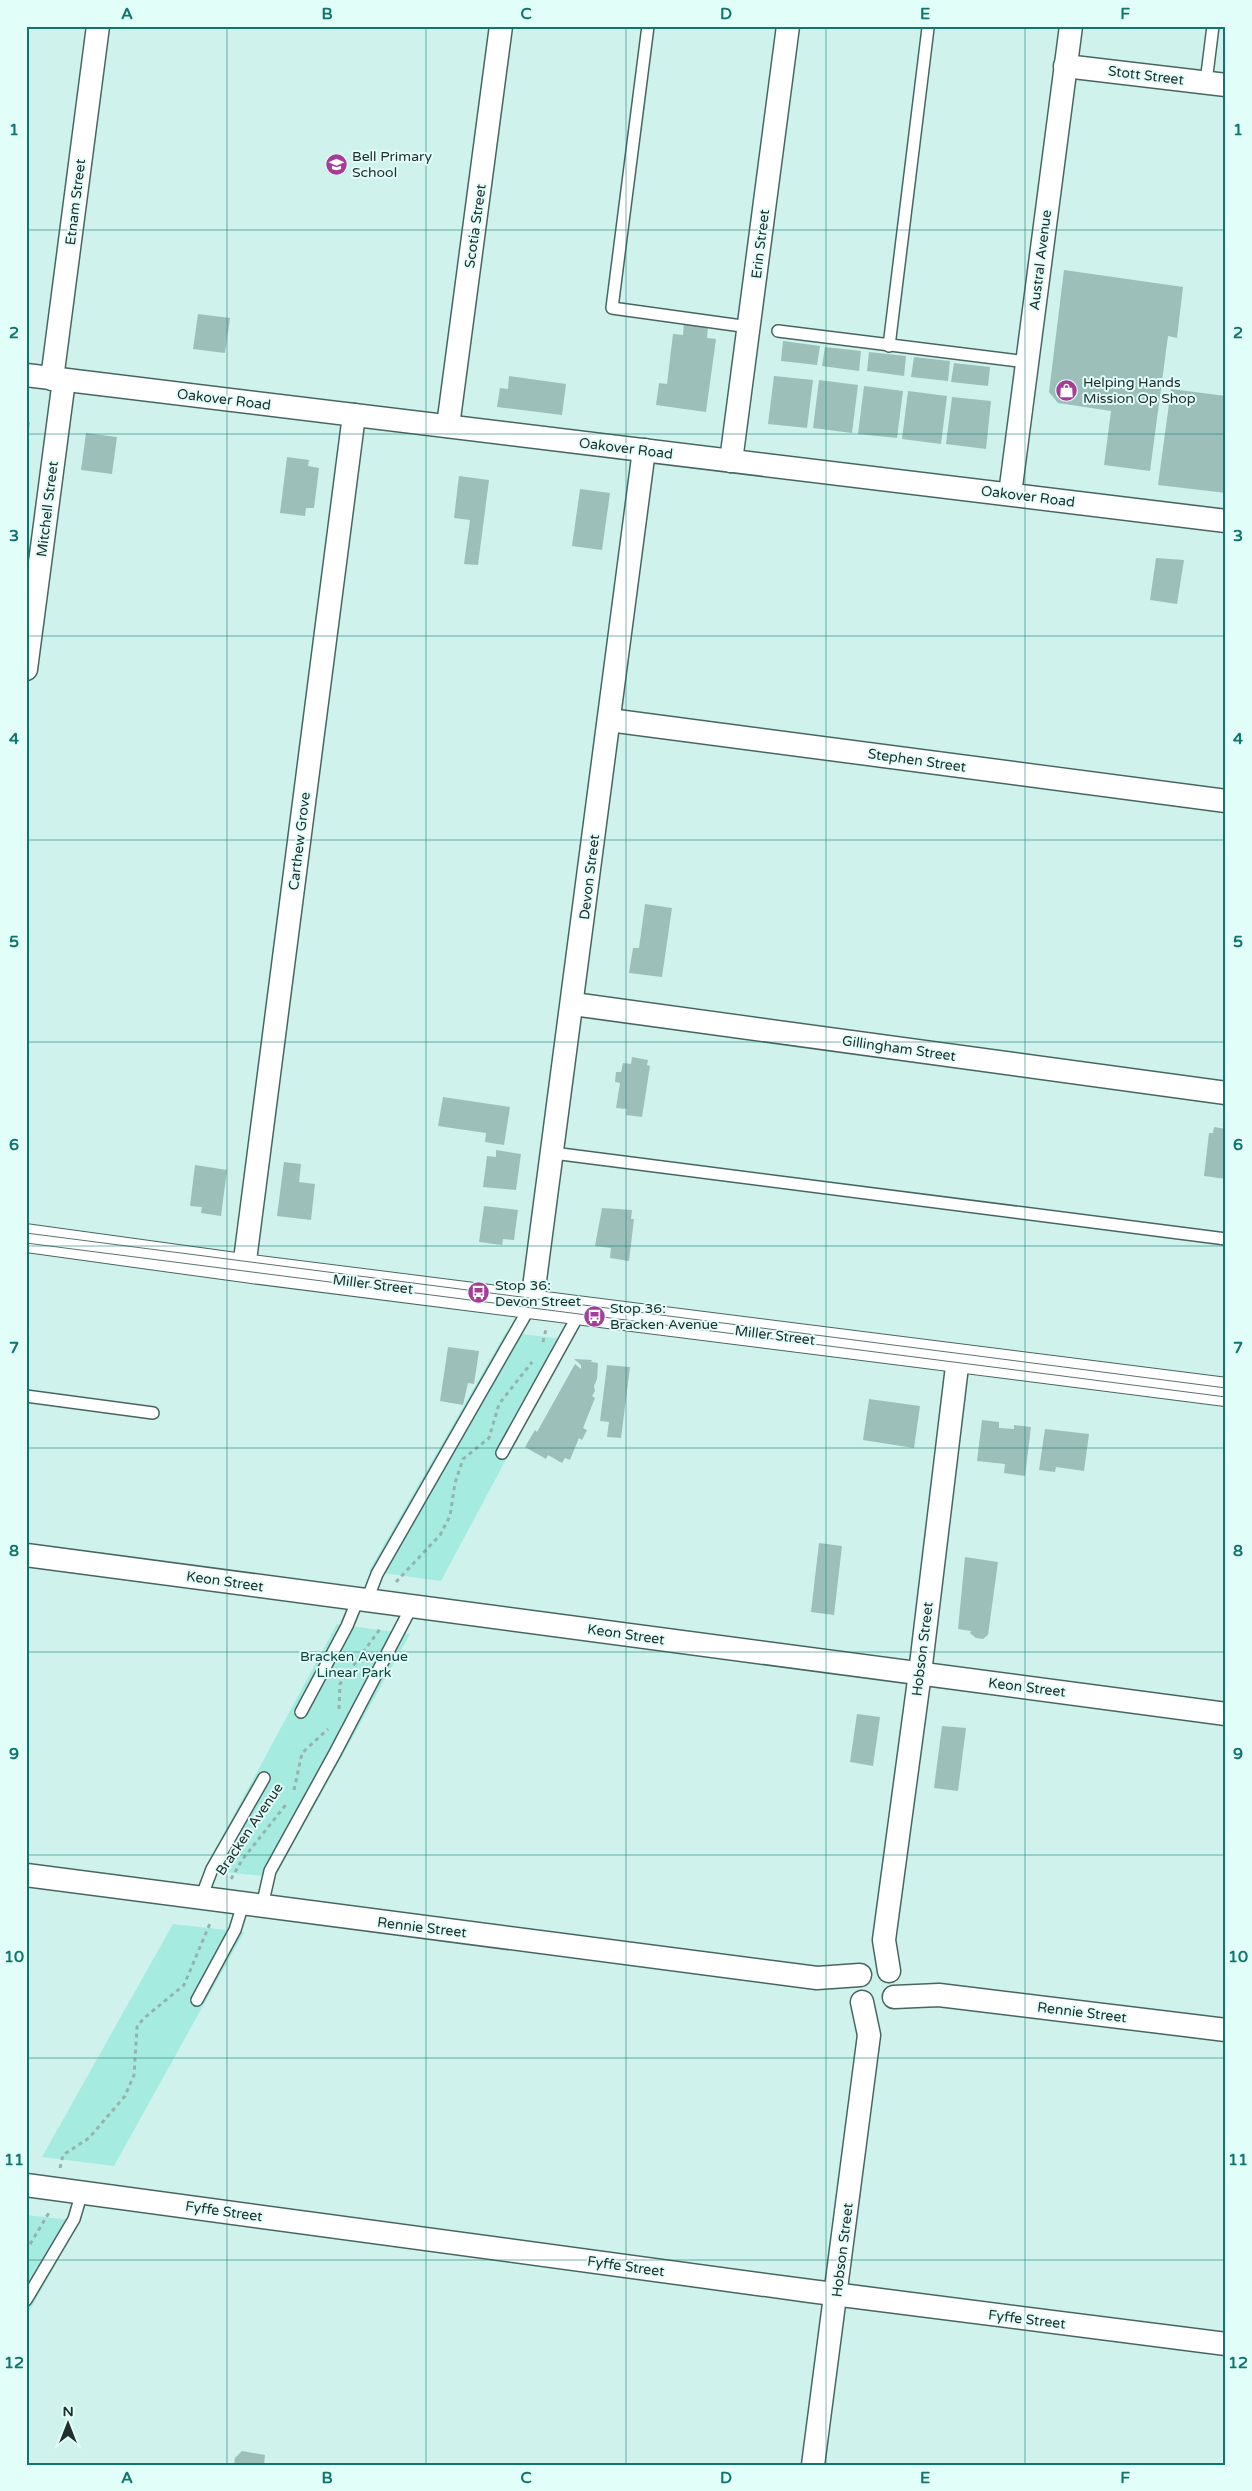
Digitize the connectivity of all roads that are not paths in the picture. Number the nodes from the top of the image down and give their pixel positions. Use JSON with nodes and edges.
{"nodes":[{"id":1,"x":98,"y":26,"type":"edge"},
{"id":2,"x":501,"y":26,"type":"edge"},
{"id":3,"x":648,"y":26,"type":"edge"},
{"id":4,"x":788,"y":26,"type":"edge"},
{"id":5,"x":1070,"y":26,"type":"edge"},
{"id":6,"x":1213,"y":26,"type":"edge"},
{"id":7,"x":928,"y":28,"type":"dead end"},
{"id":8,"x":1065,"y":66,"type":"junction"},
{"id":9,"x":1216,"y":84,"type":"edge"},
{"id":10,"x":749,"y":327,"type":"junction"},
{"id":11,"x":778,"y":331,"type":"dead end"},
{"id":12,"x":889,"y":346,"type":"junction"},
{"id":13,"x":1027,"y":362,"type":"junction"},
{"id":14,"x":26,"y":375,"type":"edge"},
{"id":15,"x":58,"y":379,"type":"junction"},
{"id":16,"x":354,"y":415,"type":"junction"},
{"id":17,"x":448,"y":426,"type":"junction"},
{"id":18,"x":644,"y":450,"type":"junction"},
{"id":19,"x":732,"y":461,"type":"junction"},
{"id":20,"x":1010,"y":494,"type":"junction"},
{"id":21,"x":1226,"y":520,"type":"edge"},
{"id":22,"x":26,"y":669,"type":"edge"},
{"id":23,"x":609,"y":720,"type":"junction"},
{"id":24,"x":1226,"y":801,"type":"edge"},
{"id":25,"x":573,"y":1004,"type":"junction"},
{"id":26,"x":1226,"y":1093,"type":"edge"},
{"id":27,"x":553,"y":1152,"type":"junction"},
{"id":28,"x":26,"y":1238,"type":"edge"},
{"id":29,"x":1226,"y":1239,"type":"edge"},
{"id":30,"x":244,"y":1268,"type":"junction"},
{"id":31,"x":532,"y":1303,"type":"junction"},
{"id":32,"x":581,"y":1310,"type":"junction"},
{"id":33,"x":958,"y":1358,"type":"junction"},
{"id":34,"x":1226,"y":1392,"type":"edge"},
{"id":35,"x":26,"y":1396,"type":"edge"},
{"id":36,"x":153,"y":1413,"type":"dead end"},
{"id":37,"x":502,"y":1452,"type":"dead end"},
{"id":38,"x":26,"y":1555,"type":"edge"},
{"id":39,"x":363,"y":1599,"type":"junction"},
{"id":40,"x":412,"y":1606,"type":"junction"},
{"id":41,"x":920,"y":1673,"type":"junction"},
{"id":42,"x":301,"y":1712,"type":"dead end"},
{"id":43,"x":1226,"y":1714,"type":"edge"},
{"id":44,"x":264,"y":1778,"type":"dead end"},
{"id":45,"x":26,"y":1875,"type":"edge"},
{"id":46,"x":211,"y":1900,"type":"junction"},
{"id":47,"x":252,"y":1905,"type":"junction"},
{"id":48,"x":877,"y":1987,"type":"junction"},
{"id":49,"x":197,"y":2000,"type":"dead end"},
{"id":50,"x":1226,"y":2030,"type":"edge"},
{"id":51,"x":26,"y":2185,"type":"edge"},
{"id":52,"x":82,"y":2192,"type":"junction"},
{"id":53,"x":836,"y":2294,"type":"junction"},
{"id":54,"x":26,"y":2300,"type":"edge"},
{"id":55,"x":1226,"y":2344,"type":"edge"},
{"id":56,"x":814,"y":2465,"type":"edge"}],
"edges":[{"from":1,"to":15,"type":"street","name":"Etnam Street"},
{"from":2,"to":17,"type":"street","name":"Scotia Street"},
{"from":3,"to":10,"type":"lane"},
{"from":4,"to":10,"type":"street","name":"Erin Street"},
{"from":5,"to":8,"type":"street","name":"Austral Avenue"},
{"from":6,"to":9,"type":"lane"},
{"from":7,"to":12,"type":"lane"},
{"from":8,"to":9,"type":"street","name":"Stott Street"},
{"from":8,"to":13,"type":"street","name":"Austral Avenue"},
{"from":10,"to":19,"type":"street","name":"Erin Street"},
{"from":11,"to":12,"type":"lane"},
{"from":12,"to":13,"type":"lane"},
{"from":13,"to":20,"type":"street","name":"Austral Avenue"},
{"from":14,"to":15,"type":"street","name":"Oakover Road"},
{"from":15,"to":16,"type":"street","name":"Oakover Road"},
{"from":15,"to":22,"type":"street","name":"Mitchell Street"},
{"from":16,"to":17,"type":"street","name":"Oakover Road"},
{"from":16,"to":30,"type":"street","name":"Carthew Grove"},
{"from":17,"to":18,"type":"street","name":"Oakover Road"},
{"from":18,"to":19,"type":"street","name":"Oakover Road"},
{"from":18,"to":23,"type":"street","name":"Devon Street"},
{"from":19,"to":20,"type":"street","name":"Oakover Road"},
{"from":20,"to":21,"type":"street","name":"Oakover Road"},
{"from":23,"to":24,"type":"street","name":"Stephen Street"},
{"from":23,"to":25,"type":"street","name":"Devon Street"},
{"from":25,"to":26,"type":"street","name":"Gillingham Street"},
{"from":25,"to":27,"type":"street","name":"Devon Street"},
{"from":27,"to":29,"type":"lane"},
{"from":27,"to":31,"type":"street","name":"Devon Street"},
{"from":28,"to":30,"type":"street","name":"Miller Street"},
{"from":30,"to":31,"type":"street","name":"Miller Street"},
{"from":31,"to":32,"type":"street","name":"Miller Street"},
{"from":31,"to":39,"type":"lane"},
{"from":32,"to":33,"type":"street","name":"Miller Street"},
{"from":32,"to":37,"type":"lane"},
{"from":33,"to":34,"type":"street","name":"Miller Street"},
{"from":33,"to":41,"type":"street","name":"Hobson Street"},
{"from":35,"to":36,"type":"lane"},
{"from":38,"to":39,"type":"street","name":"Keon Street"},
{"from":39,"to":40,"type":"street","name":"Keon Street"},
{"from":39,"to":42,"type":"lane"},
{"from":40,"to":41,"type":"street","name":"Keon Street"},
{"from":40,"to":47,"type":"lane"},
{"from":41,"to":43,"type":"street","name":"Keon Street"},
{"from":41,"to":48,"type":"street","name":"Hobson Street"},
{"from":44,"to":46,"type":"lane","name":"Bracken Avenue"},
{"from":45,"to":46,"type":"street","name":"Rennie Street"},
{"from":46,"to":47,"type":"street","name":"Rennie Street"},
{"from":47,"to":48,"type":"street","name":"Rennie Street"},
{"from":47,"to":49,"type":"lane"},
{"from":48,"to":50,"type":"street","name":"Rennie Street"},
{"from":48,"to":53,"type":"street","name":"Hobson Street"},
{"from":51,"to":52,"type":"street","name":"Fyffe Street"},
{"from":52,"to":53,"type":"street","name":"Fyffe Street"},
{"from":52,"to":54,"type":"lane"},
{"from":53,"to":55,"type":"street","name":"Fyffe Street"},
{"from":53,"to":56,"type":"street","name":"Hobson Street"}]}
